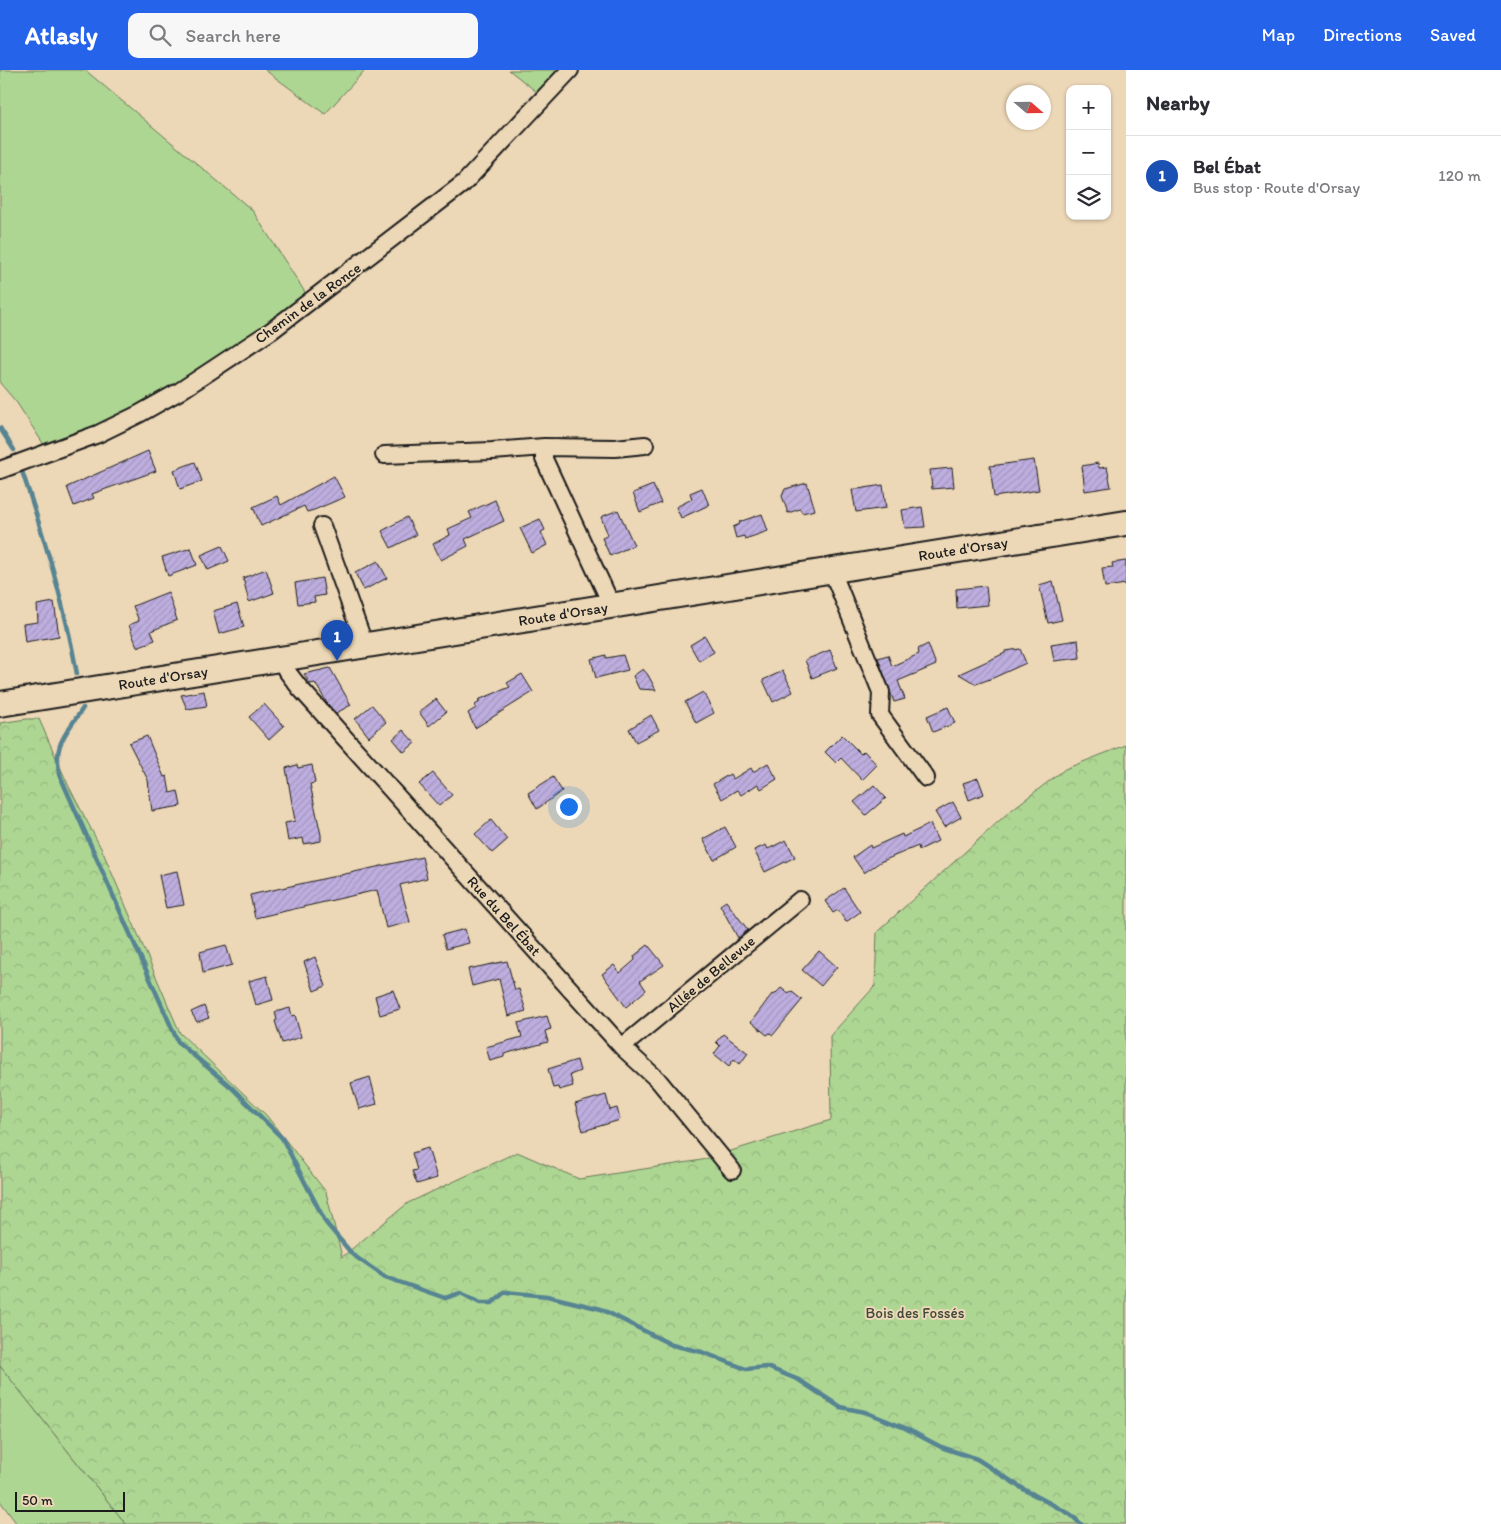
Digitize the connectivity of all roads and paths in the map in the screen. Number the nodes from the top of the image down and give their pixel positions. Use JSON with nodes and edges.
{"nodes":[{"id":1,"x":570,"y":70,"type":"edge"},
{"id":2,"x":645,"y":445,"type":"dead end"},
{"id":3,"x":544,"y":447,"type":"junction"},
{"id":4,"x":384,"y":455,"type":"dead end"},
{"id":5,"x":0,"y":470,"type":"edge"},
{"id":6,"x":1126,"y":523,"type":"edge"},
{"id":7,"x":322,"y":526,"type":"dead end"},
{"id":8,"x":832,"y":571,"type":"junction"},
{"id":9,"x":612,"y":606,"type":"junction"},
{"id":10,"x":365,"y":646,"type":"junction"},
{"id":11,"x":282,"y":659,"type":"junction"},
{"id":12,"x":0,"y":704,"type":"edge"},
{"id":13,"x":926,"y":778,"type":"dead end"},
{"id":14,"x":800,"y":900,"type":"dead end"},
{"id":15,"x":622,"y":1048,"type":"junction"},
{"id":16,"x":732,"y":1170,"type":"dead end"}],
"edges":[{"from":1,"to":5,"type":"street","name":"Chemin de la Ronce"},
{"from":2,"to":3,"type":"street"},
{"from":3,"to":4,"type":"street"},
{"from":3,"to":9,"type":"street"},
{"from":6,"to":8,"type":"main road","name":"Route d'Orsay"},
{"from":7,"to":10,"type":"street"},
{"from":8,"to":9,"type":"main road","name":"Route d'Orsay"},
{"from":8,"to":13,"type":"street"},
{"from":9,"to":10,"type":"main road","name":"Route d'Orsay"},
{"from":10,"to":11,"type":"main road","name":"Route d'Orsay"},
{"from":11,"to":12,"type":"main road","name":"Route d'Orsay"},
{"from":11,"to":15,"type":"street","name":"Rue du Bel Ébat"},
{"from":14,"to":15,"type":"street","name":"Allée de Bellevue"},
{"from":15,"to":16,"type":"street","name":"Rue du Bel Ébat"}]}
